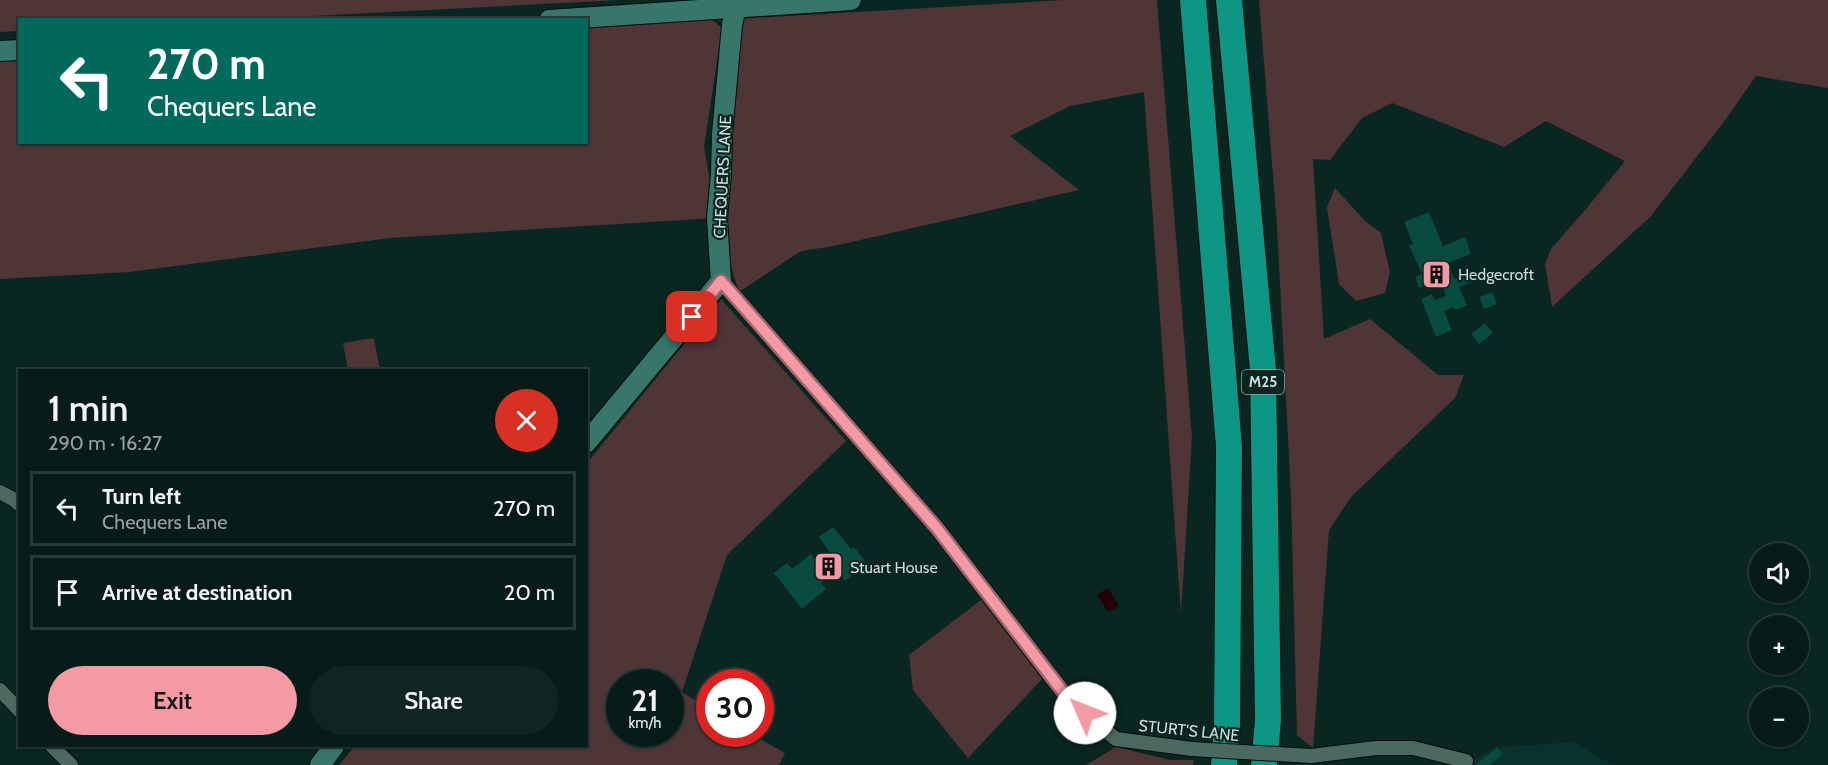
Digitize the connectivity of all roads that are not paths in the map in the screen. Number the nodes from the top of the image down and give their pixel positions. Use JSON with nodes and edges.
{"nodes":[{"id":1,"x":851,"y":0,"type":"edge"},
{"id":2,"x":1193,"y":0,"type":"edge"},
{"id":3,"x":1229,"y":0,"type":"edge"},
{"id":4,"x":736,"y":7,"type":"junction"},
{"id":5,"x":578,"y":18,"type":"edge"},
{"id":6,"x":18,"y":50,"type":"edge"},
{"id":7,"x":0,"y":51,"type":"edge"},
{"id":8,"x":721,"y":281,"type":"junction"},
{"id":9,"x":588,"y":440,"type":"edge"},
{"id":10,"x":0,"y":492,"type":"edge"},
{"id":11,"x":18,"y":503,"type":"edge"},
{"id":12,"x":0,"y":690,"type":"edge"},
{"id":13,"x":18,"y":709,"type":"edge"},
{"id":14,"x":53,"y":747,"type":"edge"},
{"id":15,"x":333,"y":747,"type":"edge"},
{"id":16,"x":1466,"y":761,"type":"dead end"},
{"id":17,"x":70,"y":765,"type":"edge"},
{"id":18,"x":320,"y":765,"type":"edge"},
{"id":19,"x":1224,"y":765,"type":"edge"},
{"id":20,"x":1264,"y":765,"type":"edge"}],
"edges":[{"from":1,"to":4,"type":"main road"},
{"from":2,"to":19,"type":"highway","number":"M25"},
{"from":3,"to":20,"type":"highway","number":"M25"},
{"from":4,"to":5,"type":"main road"},
{"from":4,"to":8,"type":"main road","name":"CHEQUERS LANE"},
{"from":6,"to":7,"type":"main road"},
{"from":8,"to":9,"type":"main road"},
{"from":8,"to":16,"type":"street","name":"STURT'S LANE","bridge":true},
{"from":10,"to":11,"type":"street"},
{"from":12,"to":13,"type":"street"},
{"from":14,"to":17,"type":"street"},
{"from":15,"to":18,"type":"main road"}]}
